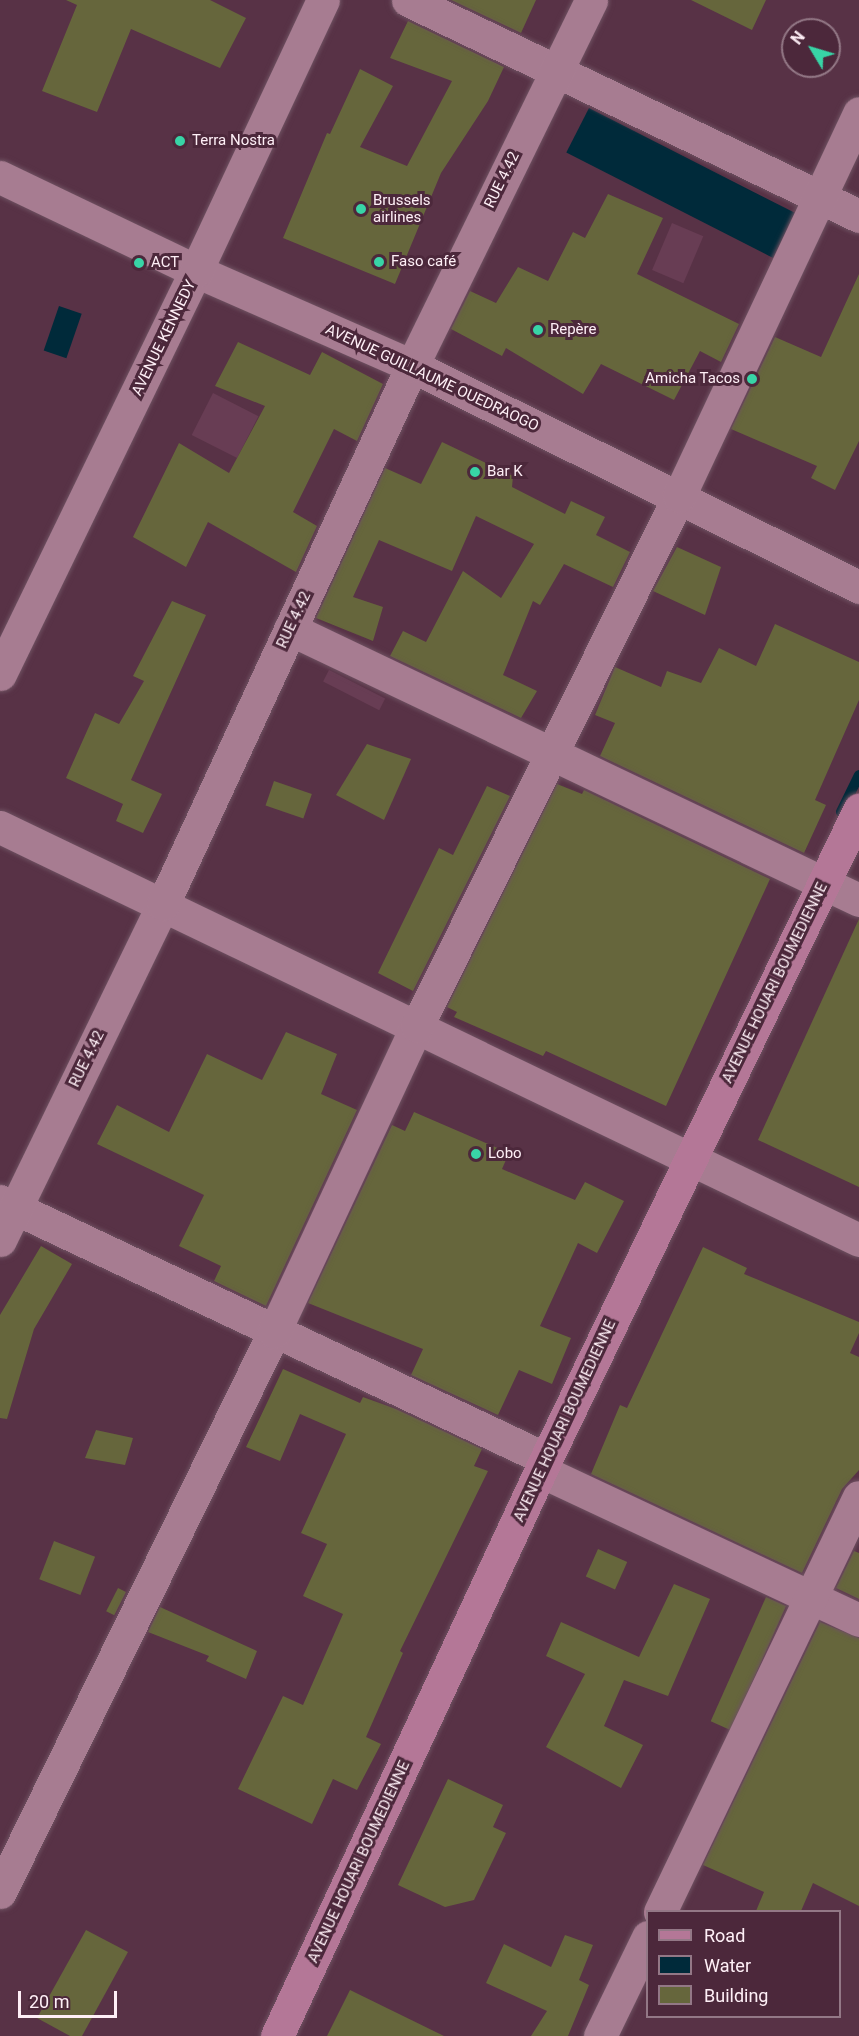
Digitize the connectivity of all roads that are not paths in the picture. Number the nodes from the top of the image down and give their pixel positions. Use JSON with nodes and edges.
{"nodes":[{"id":1,"x":323,"y":0,"type":"edge"},
{"id":2,"x":408,"y":0,"type":"edge"},
{"id":3,"x":591,"y":0,"type":"edge"},
{"id":4,"x":555,"y":73,"type":"junction"},
{"id":5,"x":859,"y":113,"type":"edge"},
{"id":6,"x":0,"y":177,"type":"edge"},
{"id":7,"x":819,"y":198,"type":"junction"},
{"id":8,"x":859,"y":216,"type":"edge"},
{"id":9,"x":196,"y":271,"type":"junction"},
{"id":10,"x":412,"y":366,"type":"junction"},
{"id":11,"x":679,"y":496,"type":"junction"},
{"id":12,"x":859,"y":587,"type":"edge"},
{"id":13,"x":290,"y":629,"type":"junction"},
{"id":14,"x":0,"y":674,"type":"edge"},
{"id":15,"x":552,"y":753,"type":"junction"},
{"id":16,"x":859,"y":810,"type":"edge"},
{"id":17,"x":0,"y":827,"type":"edge"},
{"id":18,"x":823,"y":884,"type":"junction"},
{"id":19,"x":859,"y":900,"type":"edge"},
{"id":20,"x":163,"y":904,"type":"junction"},
{"id":21,"x":417,"y":1026,"type":"junction"},
{"id":22,"x":691,"y":1156,"type":"junction"},
{"id":23,"x":8,"y":1204,"type":"edge"},
{"id":24,"x":0,"y":1240,"type":"edge"},
{"id":25,"x":859,"y":1240,"type":"edge"},
{"id":26,"x":274,"y":1332,"type":"junction"},
{"id":27,"x":543,"y":1465,"type":"junction"},
{"id":28,"x":859,"y":1497,"type":"edge"},
{"id":29,"x":811,"y":1598,"type":"junction"},
{"id":30,"x":859,"y":1620,"type":"edge"},
{"id":31,"x":0,"y":1892,"type":"edge"},
{"id":32,"x":660,"y":1910,"type":"edge"},
{"id":33,"x":646,"y":1941,"type":"edge"},
{"id":34,"x":277,"y":2036,"type":"edge"},
{"id":35,"x":600,"y":2036,"type":"edge"}],
"edges":[{"from":1,"to":9,"type":"street","name":"AVENUE KENNEDY"},
{"from":2,"to":4,"type":"street"},
{"from":3,"to":4,"type":"street","name":"RUE 4.42"},
{"from":4,"to":7,"type":"street"},
{"from":4,"to":10,"type":"street","name":"RUE 4.42"},
{"from":5,"to":7,"type":"street"},
{"from":6,"to":9,"type":"street","name":"AVENUE GUILLAUME OUEDRAOGO"},
{"from":7,"to":8,"type":"street"},
{"from":7,"to":11,"type":"street"},
{"from":9,"to":10,"type":"street","name":"AVENUE GUILLAUME OUEDRAOGO"},
{"from":9,"to":14,"type":"street","name":"AVENUE KENNEDY"},
{"from":10,"to":11,"type":"street","name":"AVENUE GUILLAUME OUEDRAOGO"},
{"from":10,"to":13,"type":"street","name":"RUE 4.42"},
{"from":11,"to":12,"type":"street","name":"AVENUE GUILLAUME OUEDRAOGO"},
{"from":11,"to":15,"type":"street"},
{"from":13,"to":15,"type":"street"},
{"from":13,"to":20,"type":"street","name":"RUE 4.42"},
{"from":15,"to":18,"type":"street"},
{"from":15,"to":21,"type":"street"},
{"from":16,"to":18,"type":"main road","name":"AVENUE HOUARI BOUMEDIENNE"},
{"from":17,"to":20,"type":"street"},
{"from":18,"to":19,"type":"street"},
{"from":18,"to":22,"type":"main road","name":"AVENUE HOUARI BOUMEDIENNE"},
{"from":20,"to":21,"type":"street"},
{"from":20,"to":23,"type":"street","name":"RUE 4.42"},
{"from":21,"to":22,"type":"street"},
{"from":21,"to":26,"type":"street"},
{"from":22,"to":25,"type":"street"},
{"from":22,"to":27,"type":"main road","name":"AVENUE HOUARI BOUMEDIENNE"},
{"from":23,"to":24,"type":"street","name":"RUE 4.42"},
{"from":23,"to":26,"type":"street"},
{"from":26,"to":27,"type":"street"},
{"from":26,"to":31,"type":"street"},
{"from":27,"to":29,"type":"street"},
{"from":27,"to":34,"type":"main road","name":"AVENUE HOUARI BOUMEDIENNE"},
{"from":28,"to":29,"type":"street"},
{"from":29,"to":30,"type":"street"},
{"from":29,"to":32,"type":"street"},
{"from":33,"to":35,"type":"street"}]}
